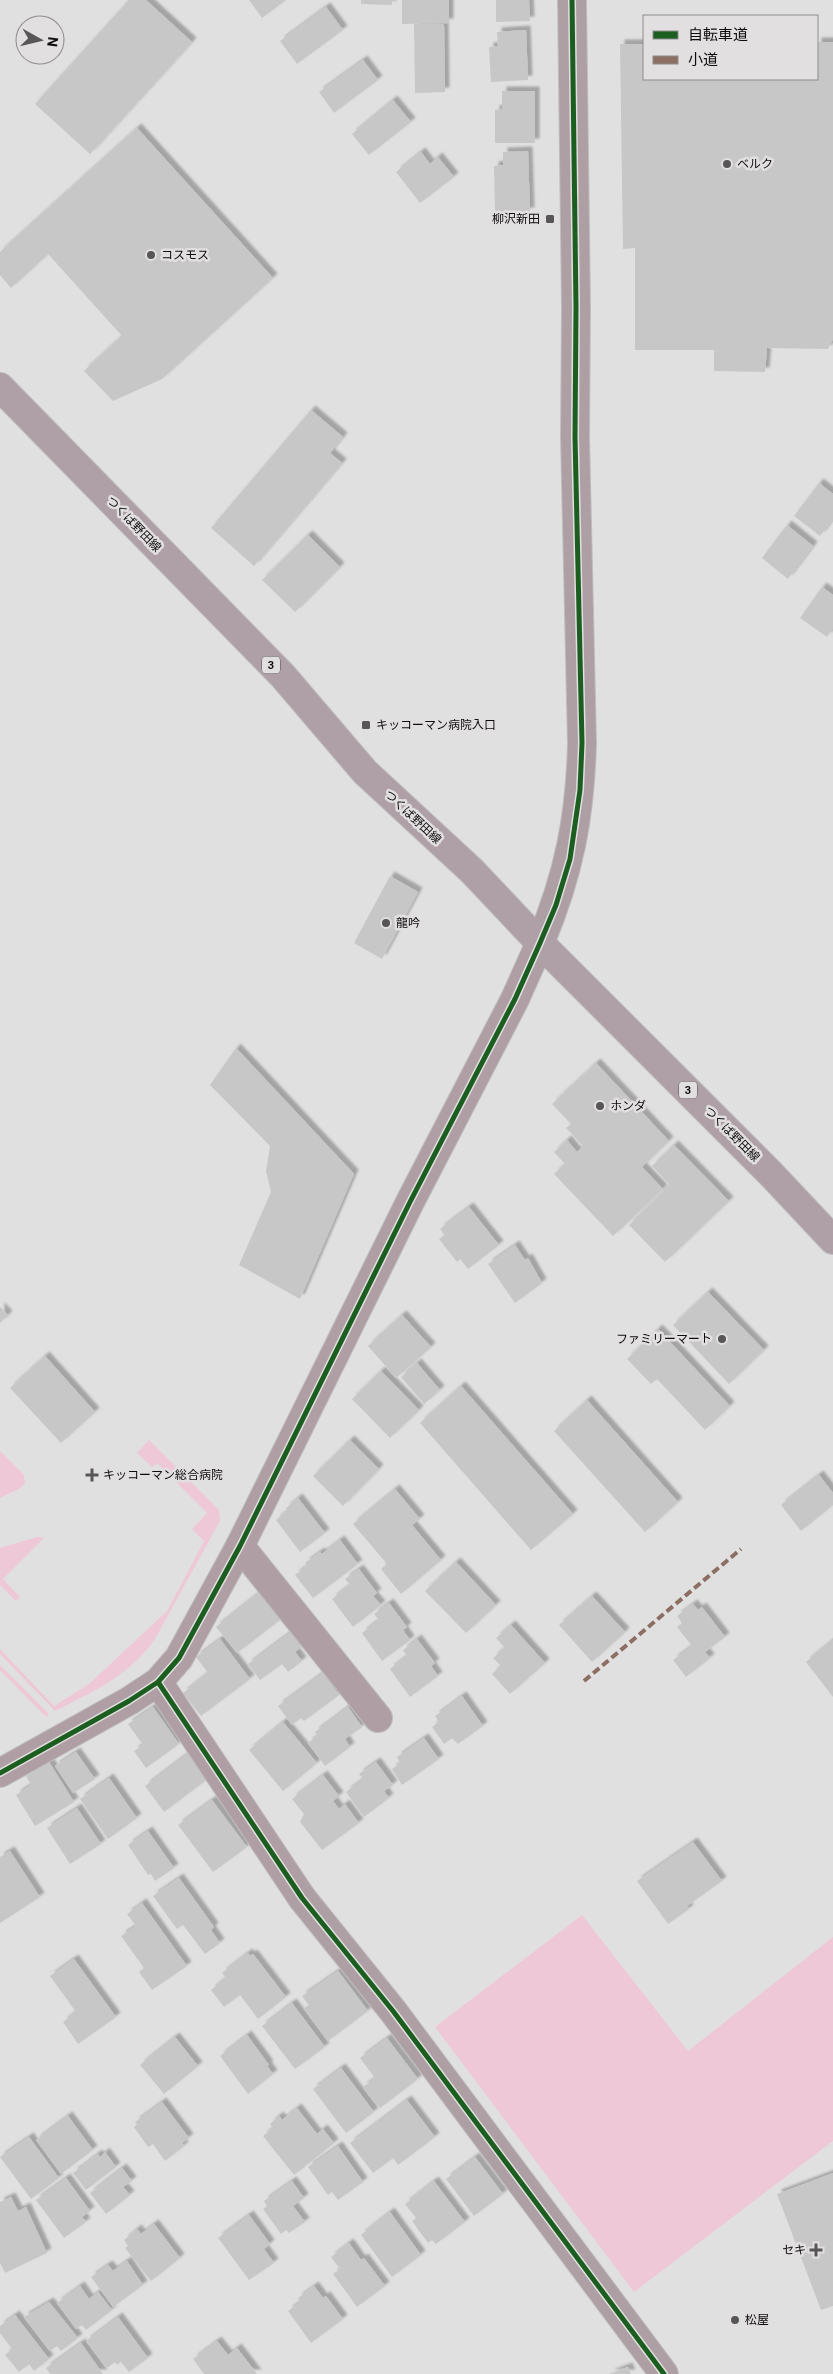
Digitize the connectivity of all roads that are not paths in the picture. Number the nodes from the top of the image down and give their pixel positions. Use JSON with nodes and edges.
{"nodes":[{"id":1,"x":572,"y":0,"type":"edge"},
{"id":2,"x":0,"y":387,"type":"edge"},
{"id":3,"x":540,"y":943,"type":"junction"},
{"id":4,"x":833,"y":1240,"type":"edge"},
{"id":5,"x":240,"y":1546,"type":"junction"},
{"id":6,"x":158,"y":1682,"type":"junction"},
{"id":7,"x":378,"y":1718,"type":"dead end"},
{"id":8,"x":0,"y":1773,"type":"edge"},
{"id":9,"x":664,"y":2374,"type":"edge"}],
"edges":[{"from":1,"to":3,"type":"street"},
{"from":2,"to":3,"type":"main road","name":"つくば野田線","number":"3"},
{"from":3,"to":4,"type":"main road","name":"つくば野田線","number":"3"},
{"from":3,"to":5,"type":"street"},
{"from":5,"to":6,"type":"street"},
{"from":5,"to":7,"type":"street"},
{"from":6,"to":8,"type":"street"},
{"from":6,"to":9,"type":"street"}]}
